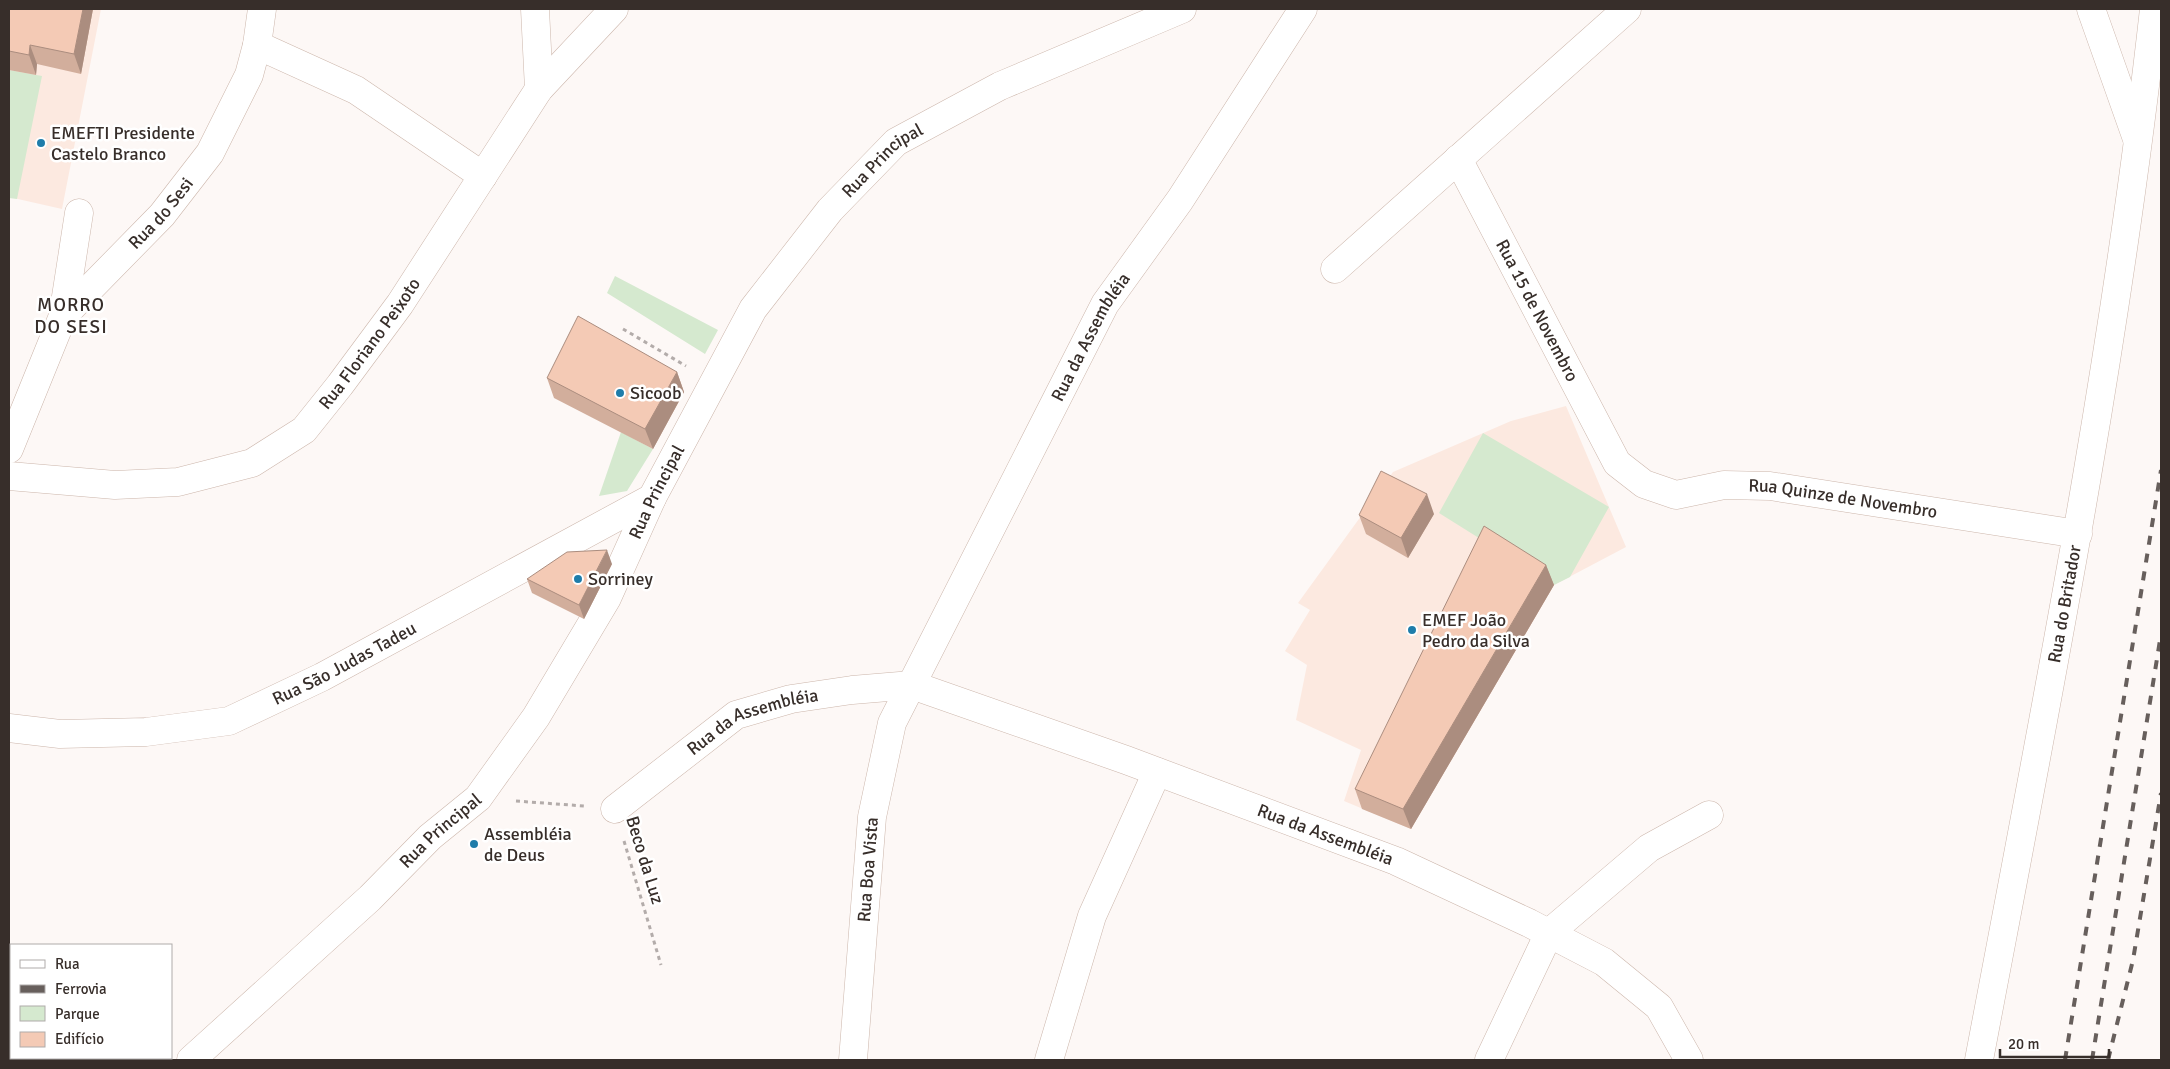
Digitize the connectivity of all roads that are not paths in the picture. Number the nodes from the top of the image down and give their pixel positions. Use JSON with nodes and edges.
{"nodes":[{"id":1,"x":262,"y":9,"type":"edge"},
{"id":2,"x":535,"y":9,"type":"edge"},
{"id":3,"x":614,"y":9,"type":"edge"},
{"id":4,"x":1182,"y":9,"type":"edge"},
{"id":5,"x":1304,"y":9,"type":"edge"},
{"id":6,"x":1627,"y":9,"type":"edge"},
{"id":7,"x":2092,"y":9,"type":"edge"},
{"id":8,"x":2154,"y":9,"type":"edge"},
{"id":9,"x":257,"y":45,"type":"junction"},
{"id":10,"x":539,"y":89,"type":"junction"},
{"id":11,"x":2139,"y":146,"type":"junction"},
{"id":12,"x":1458,"y":159,"type":"junction"},
{"id":13,"x":483,"y":176,"type":"junction"},
{"id":14,"x":79,"y":213,"type":"dead end"},
{"id":15,"x":1335,"y":270,"type":"dead end"},
{"id":16,"x":63,"y":316,"type":"junction"},
{"id":17,"x":9,"y":449,"type":"edge"},
{"id":18,"x":1618,"y":463,"type":"joint"},
{"id":19,"x":9,"y":476,"type":"edge"},
{"id":20,"x":652,"y":498,"type":"junction"},
{"id":21,"x":2078,"y":534,"type":"junction"},
{"id":22,"x":912,"y":685,"type":"junction"},
{"id":23,"x":9,"y":728,"type":"edge"},
{"id":24,"x":1157,"y":772,"type":"junction"},
{"id":25,"x":615,"y":809,"type":"road end"},
{"id":26,"x":1709,"y":815,"type":"dead end"},
{"id":27,"x":1549,"y":933,"type":"junction"},
{"id":28,"x":191,"y":1060,"type":"edge"},
{"id":29,"x":853,"y":1060,"type":"edge"},
{"id":30,"x":1049,"y":1060,"type":"edge"},
{"id":31,"x":1489,"y":1060,"type":"edge"},
{"id":32,"x":1689,"y":1060,"type":"edge"},
{"id":33,"x":1979,"y":1060,"type":"edge"}],
"edges":[{"from":1,"to":9,"type":"street","name":"Rua do Sesi"},
{"from":2,"to":10,"type":"street"},
{"from":3,"to":10,"type":"street","name":"Rua Floriano Peixoto"},
{"from":4,"to":20,"type":"street","name":"Rua Principal"},
{"from":5,"to":22,"type":"street","name":"Rua da Assembléia"},
{"from":6,"to":12,"type":"street"},
{"from":7,"to":11,"type":"street","name":"Rua do Britador"},
{"from":8,"to":11,"type":"street","name":"Rua do Britador"},
{"from":9,"to":13,"type":"street"},
{"from":9,"to":16,"type":"street","name":"Rua do Sesi"},
{"from":10,"to":13,"type":"street","name":"Rua Floriano Peixoto"},
{"from":11,"to":21,"type":"street","name":"Rua do Britador"},
{"from":12,"to":15,"type":"street"},
{"from":12,"to":18,"type":"street","name":"Rua 15 de Novembro"},
{"from":13,"to":19,"type":"street","name":"Rua Floriano Peixoto"},
{"from":14,"to":16,"type":"street","name":"Rua do Sesi"},
{"from":16,"to":17,"type":"street","name":"Rua do Sesi"},
{"from":18,"to":21,"type":"street","name":"Rua Quinze de Novembro"},
{"from":20,"to":23,"type":"street","name":"Rua São Judas Tadeu"},
{"from":20,"to":28,"type":"street","name":"Rua Principal"},
{"from":21,"to":33,"type":"street","name":"Rua do Britador"},
{"from":22,"to":24,"type":"street","name":"Rua da Assembléia"},
{"from":22,"to":25,"type":"street","name":"Rua da Assembléia"},
{"from":22,"to":29,"type":"street","name":"Rua Boa Vista"},
{"from":24,"to":27,"type":"street","name":"Rua da Assembléia"},
{"from":24,"to":30,"type":"street"},
{"from":26,"to":27,"type":"street"},
{"from":27,"to":31,"type":"street"},
{"from":27,"to":32,"type":"street","name":"Rua da Assembléia"}]}
